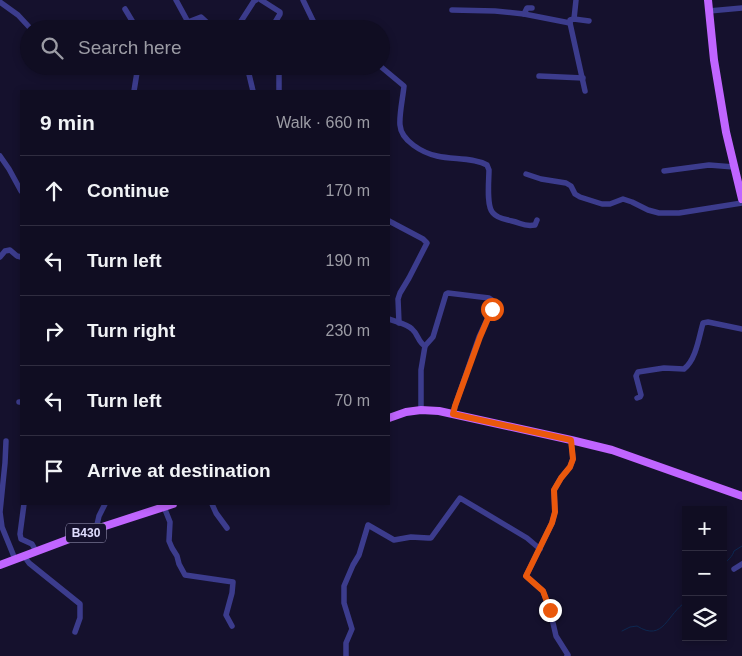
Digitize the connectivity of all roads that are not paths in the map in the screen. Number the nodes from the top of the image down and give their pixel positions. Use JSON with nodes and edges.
{"nodes":[{"id":1,"x":176,"y":0,"type":"edge"},
{"id":2,"x":256,"y":0,"type":"edge"},
{"id":3,"x":261,"y":0,"type":"edge"},
{"id":4,"x":303,"y":0,"type":"edge"},
{"id":5,"x":576,"y":0,"type":"edge"},
{"id":6,"x":708,"y":0,"type":"edge"},
{"id":7,"x":0,"y":2,"type":"edge"},
{"id":8,"x":532,"y":8,"type":"dead end"},
{"id":9,"x":742,"y":8,"type":"edge"},
{"id":10,"x":124,"y":10,"type":"dead end"},
{"id":11,"x":452,"y":10,"type":"dead end"},
{"id":12,"x":709,"y":11,"type":"junction"},
{"id":13,"x":524,"y":14,"type":"junction"},
{"id":14,"x":23,"y":20,"type":"edge"},
{"id":15,"x":131,"y":20,"type":"edge"},
{"id":16,"x":187,"y":20,"type":"edge"},
{"id":17,"x":192,"y":20,"type":"edge"},
{"id":18,"x":205,"y":20,"type":"edge"},
{"id":19,"x":242,"y":20,"type":"edge"},
{"id":20,"x":276,"y":20,"type":"edge"},
{"id":21,"x":312,"y":20,"type":"edge"},
{"id":22,"x":572,"y":21,"type":"junction"},
{"id":23,"x":589,"y":21,"type":"dead end"},
{"id":24,"x":390,"y":74,"type":"edge"},
{"id":25,"x":137,"y":75,"type":"edge"},
{"id":26,"x":249,"y":75,"type":"edge"},
{"id":27,"x":279,"y":75,"type":"edge"},
{"id":28,"x":539,"y":76,"type":"dead end"},
{"id":29,"x":583,"y":78,"type":"junction"},
{"id":30,"x":134,"y":90,"type":"edge"},
{"id":31,"x":253,"y":90,"type":"edge"},
{"id":32,"x":279,"y":90,"type":"edge"},
{"id":33,"x":585,"y":91,"type":"dead end"},
{"id":34,"x":0,"y":156,"type":"edge"},
{"id":35,"x":734,"y":167,"type":"junction"},
{"id":36,"x":664,"y":172,"type":"dead end"},
{"id":37,"x":526,"y":174,"type":"dead end"},
{"id":38,"x":20,"y":189,"type":"edge"},
{"id":39,"x":742,"y":199,"type":"edge"},
{"id":40,"x":742,"y":203,"type":"edge"},
{"id":41,"x":537,"y":220,"type":"dead end"},
{"id":42,"x":390,"y":222,"type":"edge"},
{"id":43,"x":0,"y":257,"type":"edge"},
{"id":44,"x":20,"y":257,"type":"edge"},
{"id":45,"x":390,"y":319,"type":"edge"},
{"id":46,"x":399,"y":323,"type":"junction"},
{"id":47,"x":742,"y":329,"type":"edge"},
{"id":48,"x":425,"y":346,"type":"junction"},
{"id":49,"x":637,"y":398,"type":"dead end"},
{"id":50,"x":421,"y":410,"type":"junction"},
{"id":51,"x":453,"y":414,"type":"junction"},
{"id":52,"x":390,"y":418,"type":"edge"},
{"id":53,"x":571,"y":440,"type":"junction"},
{"id":54,"x":6,"y":441,"type":"dead end"},
{"id":55,"x":742,"y":496,"type":"edge"},
{"id":56,"x":24,"y":505,"type":"edge"},
{"id":57,"x":104,"y":505,"type":"edge"},
{"id":58,"x":170,"y":505,"type":"edge"},
{"id":59,"x":212,"y":505,"type":"edge"},
{"id":60,"x":164,"y":507,"type":"junction"},
{"id":61,"x":227,"y":528,"type":"dead end"},
{"id":62,"x":96,"y":529,"type":"junction"},
{"id":63,"x":540,"y":549,"type":"junction"},
{"id":64,"x":36,"y":552,"type":"junction"},
{"id":65,"x":24,"y":556,"type":"junction"},
{"id":66,"x":15,"y":559,"type":"junction"},
{"id":67,"x":742,"y":564,"type":"edge"},
{"id":68,"x":0,"y":565,"type":"edge"},
{"id":69,"x":734,"y":569,"type":"dead end"},
{"id":70,"x":232,"y":626,"type":"dead end"},
{"id":71,"x":75,"y":632,"type":"dead end"},
{"id":72,"x":346,"y":656,"type":"edge"},
{"id":73,"x":567,"y":656,"type":"edge"}],
"edges":[{"from":1,"to":16,"type":"street"},
{"from":2,"to":19,"type":"street"},
{"from":3,"to":20,"type":"street"},
{"from":4,"to":21,"type":"street"},
{"from":5,"to":22,"type":"street"},
{"from":6,"to":12,"type":"main road"},
{"from":7,"to":14,"type":"street"},
{"from":8,"to":13,"type":"street"},
{"from":9,"to":12,"type":"street"},
{"from":10,"to":15,"type":"street"},
{"from":11,"to":13,"type":"street"},
{"from":12,"to":35,"type":"main road"},
{"from":13,"to":22,"type":"street"},
{"from":17,"to":18,"type":"street"},
{"from":22,"to":23,"type":"street"},
{"from":22,"to":29,"type":"street"},
{"from":24,"to":41,"type":"street"},
{"from":25,"to":30,"type":"street"},
{"from":26,"to":31,"type":"street"},
{"from":27,"to":32,"type":"street"},
{"from":28,"to":29,"type":"street"},
{"from":29,"to":33,"type":"street"},
{"from":34,"to":38,"type":"street"},
{"from":35,"to":36,"type":"street"},
{"from":35,"to":39,"type":"main road"},
{"from":37,"to":40,"type":"street"},
{"from":42,"to":46,"type":"street"},
{"from":43,"to":44,"type":"street"},
{"from":45,"to":46,"type":"street"},
{"from":46,"to":48,"type":"street"},
{"from":47,"to":49,"type":"street"},
{"from":48,"to":50,"type":"street"},
{"from":48,"to":51,"type":"street"},
{"from":50,"to":51,"type":"main road"},
{"from":50,"to":52,"type":"main road"},
{"from":51,"to":53,"type":"main road"},
{"from":53,"to":55,"type":"main road"},
{"from":53,"to":63,"type":"street"},
{"from":54,"to":66,"type":"street"},
{"from":56,"to":64,"type":"street"},
{"from":57,"to":62,"type":"street"},
{"from":58,"to":60,"type":"main road","number":"B430"},
{"from":59,"to":61,"type":"street"},
{"from":60,"to":62,"type":"main road","number":"B430"},
{"from":60,"to":70,"type":"street"},
{"from":62,"to":64,"type":"main road","number":"B430"},
{"from":63,"to":72,"type":"street"},
{"from":63,"to":73,"type":"street"},
{"from":64,"to":65,"type":"main road","number":"B430"},
{"from":65,"to":66,"type":"main road","number":"B430"},
{"from":65,"to":71,"type":"street"},
{"from":66,"to":68,"type":"main road","number":"B430"},
{"from":67,"to":69,"type":"street"}]}
